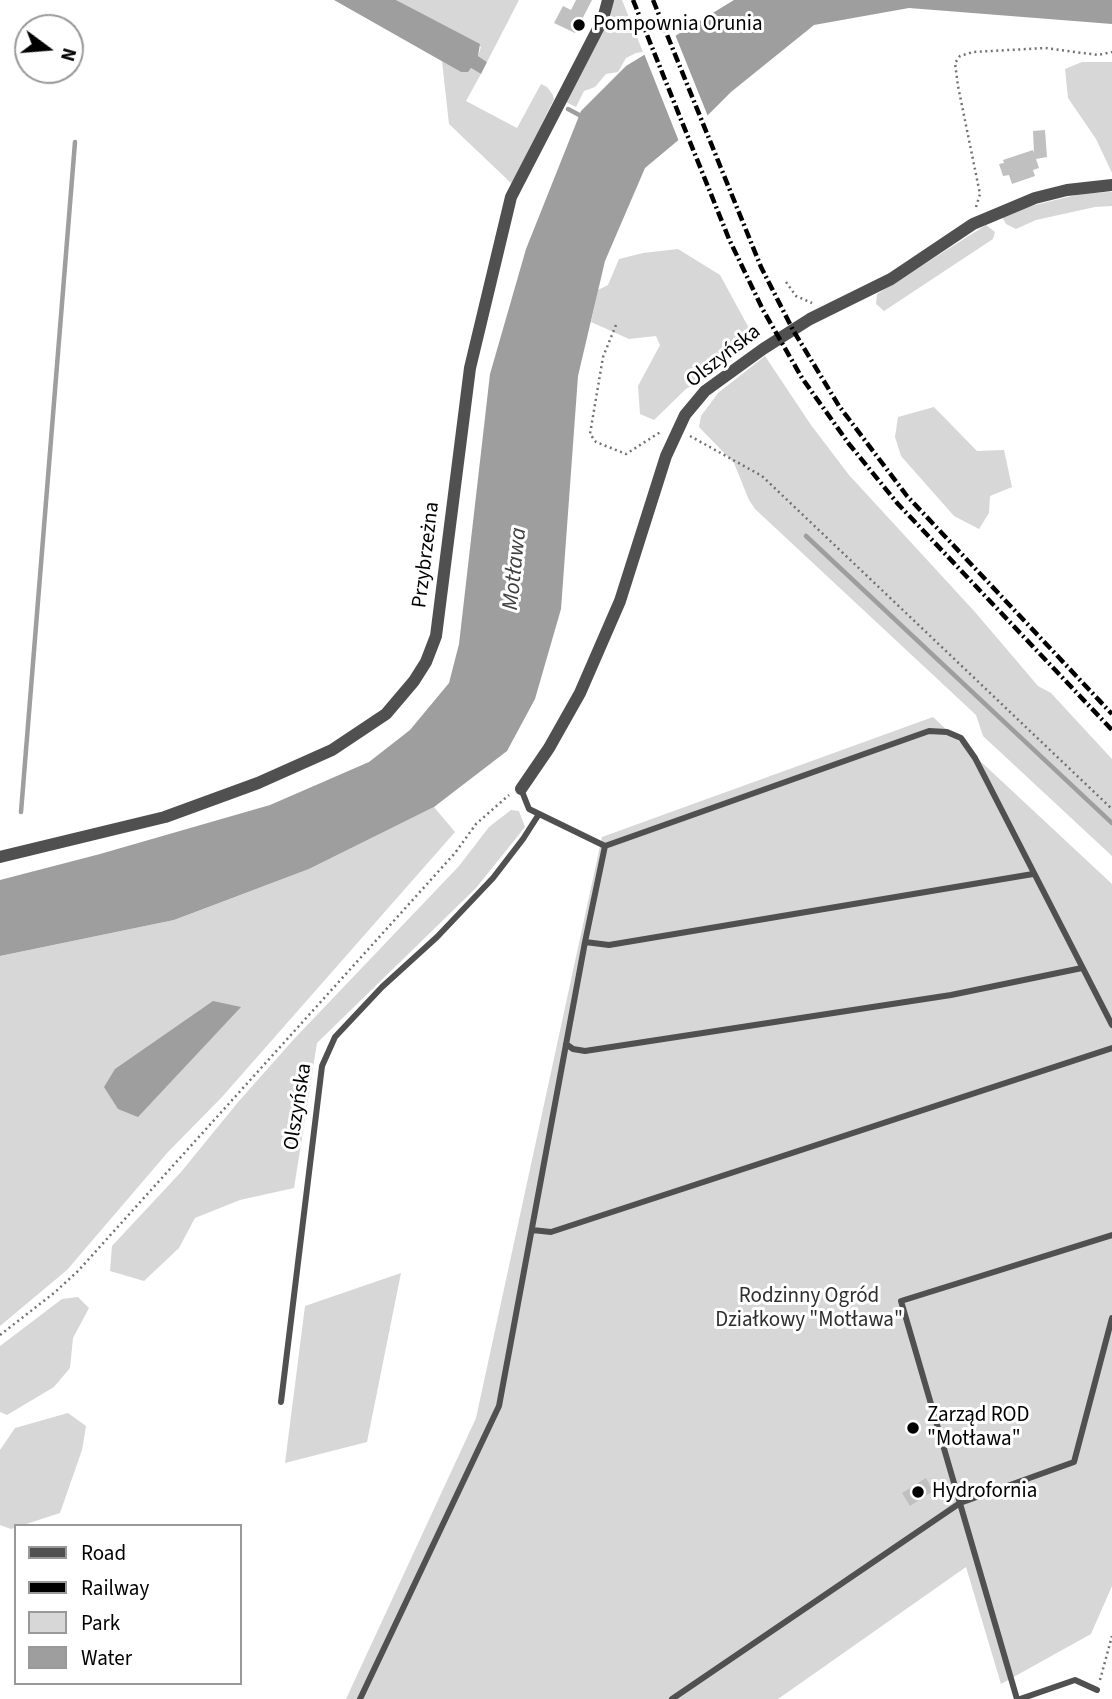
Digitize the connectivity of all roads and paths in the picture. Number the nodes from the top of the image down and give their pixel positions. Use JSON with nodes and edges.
{"nodes":[{"id":1,"x":608,"y":0,"type":"edge"},
{"id":2,"x":1112,"y":52,"type":"edge"},
{"id":3,"x":1112,"y":185,"type":"edge"},
{"id":4,"x":973,"y":212,"type":"dead end"},
{"id":5,"x":786,"y":282,"type":"dead end"},
{"id":6,"x":821,"y":303,"type":"dead end"},
{"id":7,"x":616,"y":325,"type":"dead end"},
{"id":8,"x":678,"y":429,"type":"junction"},
{"id":9,"x":662,"y":431,"type":"dead end"},
{"id":10,"x":521,"y":789,"type":"junction"},
{"id":11,"x":1112,"y":809,"type":"edge"},
{"id":12,"x":539,"y":814,"type":"junction"},
{"id":13,"x":603,"y":845,"type":"junction"},
{"id":14,"x":0,"y":857,"type":"edge"},
{"id":15,"x":1033,"y":874,"type":"junction"},
{"id":16,"x":585,"y":942,"type":"junction"},
{"id":17,"x":1082,"y":968,"type":"junction"},
{"id":18,"x":1112,"y":1025,"type":"edge"},
{"id":19,"x":566,"y":1044,"type":"junction"},
{"id":20,"x":1112,"y":1048,"type":"edge"},
{"id":21,"x":532,"y":1230,"type":"junction"},
{"id":22,"x":1112,"y":1235,"type":"edge"},
{"id":23,"x":1112,"y":1318,"type":"edge"},
{"id":24,"x":0,"y":1335,"type":"edge"},
{"id":25,"x":281,"y":1402,"type":"dead end"},
{"id":26,"x":960,"y":1503,"type":"junction"},
{"id":27,"x":1112,"y":1636,"type":"edge"},
{"id":28,"x":1097,"y":1690,"type":"joint"},
{"id":29,"x":360,"y":1699,"type":"edge"},
{"id":30,"x":672,"y":1699,"type":"edge"},
{"id":31,"x":1019,"y":1699,"type":"edge"}],
"edges":[{"from":1,"to":14,"type":"street","name":"Przybrzeżna"},
{"from":2,"to":4,"type":"path"},
{"from":3,"to":8,"type":"street","name":"Olszyńska"},
{"from":5,"to":6,"type":"path"},
{"from":7,"to":9,"type":"path"},
{"from":8,"to":10,"type":"street","name":"Olszyńska"},
{"from":8,"to":11,"type":"path"},
{"from":10,"to":12,"type":"lane"},
{"from":10,"to":24,"type":"path"},
{"from":12,"to":13,"type":"lane"},
{"from":12,"to":25,"type":"lane","name":"Olszyńska"},
{"from":13,"to":15,"type":"lane"},
{"from":13,"to":16,"type":"lane"},
{"from":15,"to":16,"type":"lane"},
{"from":15,"to":17,"type":"lane"},
{"from":16,"to":19,"type":"lane"},
{"from":17,"to":18,"type":"lane"},
{"from":17,"to":19,"type":"lane"},
{"from":19,"to":21,"type":"lane"},
{"from":20,"to":21,"type":"lane"},
{"from":21,"to":29,"type":"lane"},
{"from":22,"to":26,"type":"lane"},
{"from":23,"to":26,"type":"lane"},
{"from":26,"to":30,"type":"lane"},
{"from":26,"to":31,"type":"lane"},
{"from":27,"to":28,"type":"path"},
{"from":28,"to":31,"type":"lane"}]}
